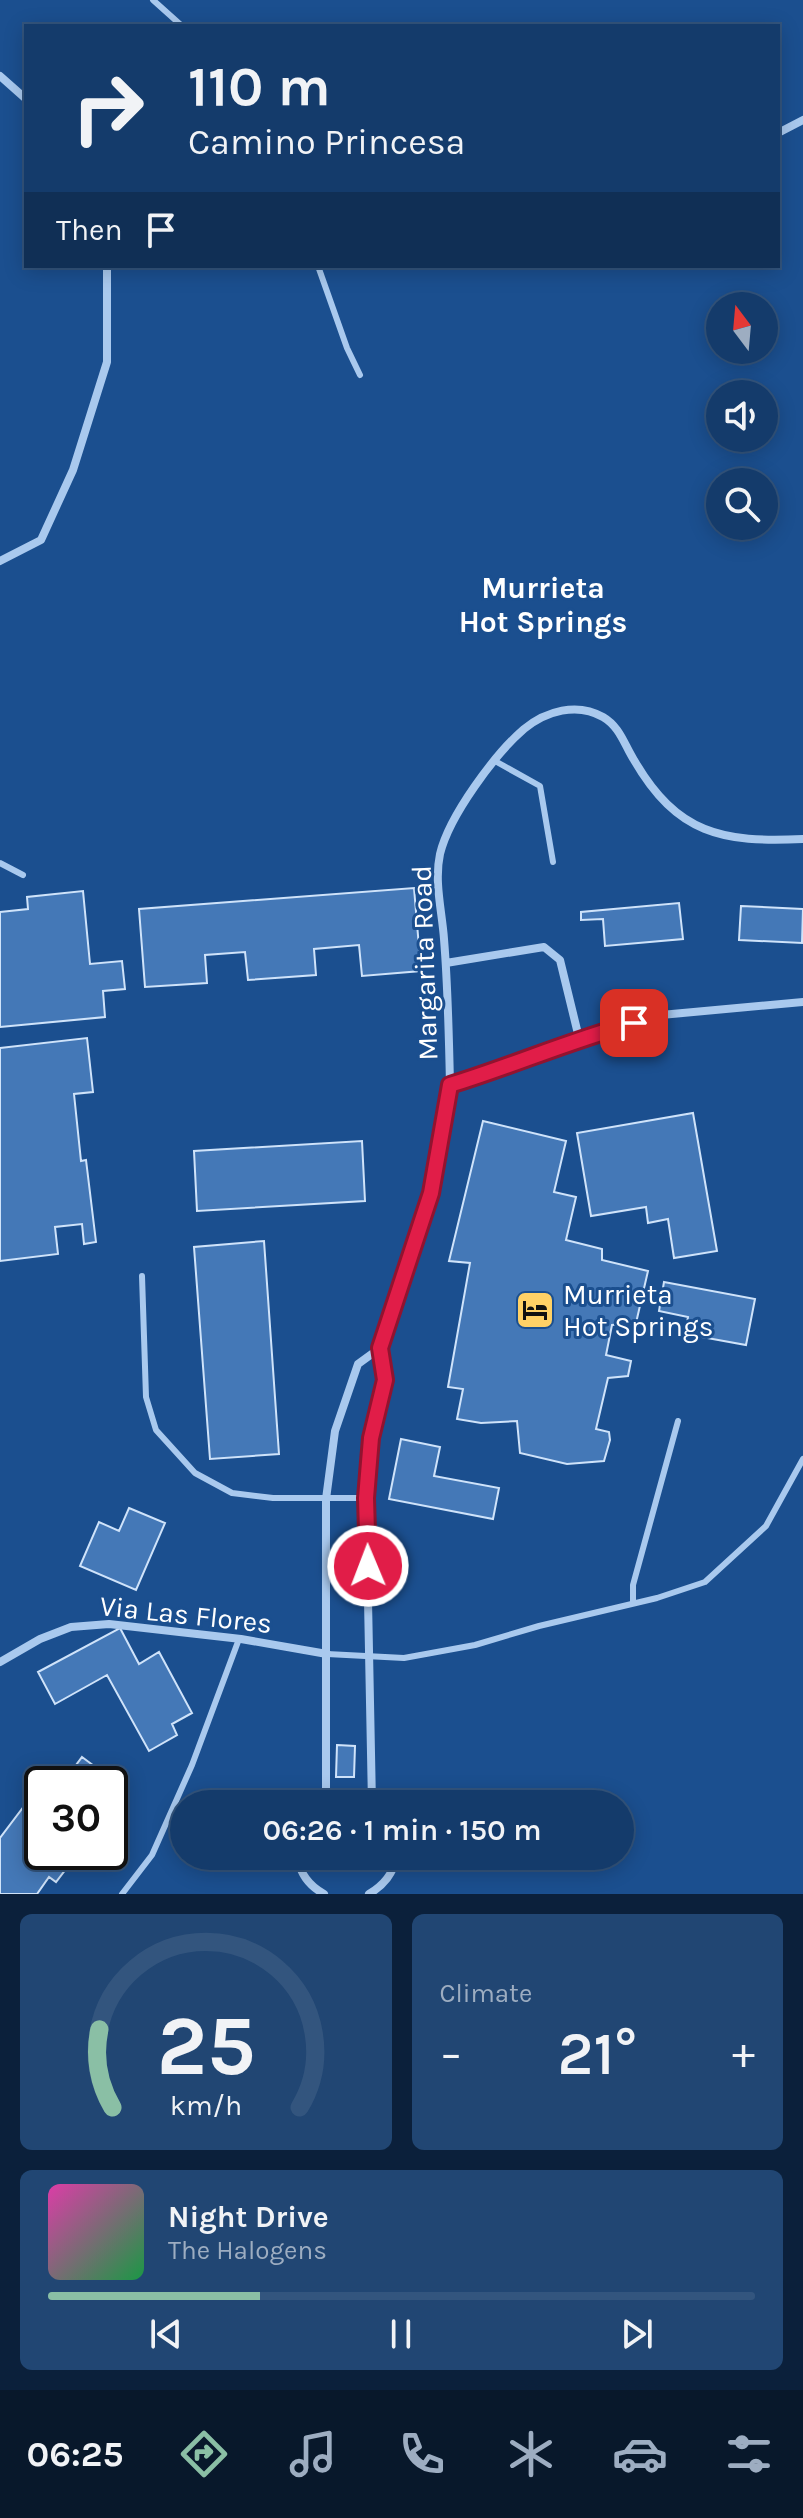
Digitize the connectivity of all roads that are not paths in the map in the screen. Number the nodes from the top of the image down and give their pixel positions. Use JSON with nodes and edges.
{"nodes":[{"id":1,"x":153,"y":0,"type":"edge"},
{"id":2,"x":180,"y":24,"type":"edge"},
{"id":3,"x":0,"y":76,"type":"edge"},
{"id":4,"x":24,"y":97,"type":"edge"},
{"id":5,"x":803,"y":120,"type":"edge"},
{"id":6,"x":780,"y":132,"type":"edge"},
{"id":7,"x":107,"y":268,"type":"edge"},
{"id":8,"x":319,"y":268,"type":"edge"},
{"id":9,"x":360,"y":375,"type":"dead end"},
{"id":10,"x":0,"y":561,"type":"edge"},
{"id":11,"x":495,"y":761,"type":"junction"},
{"id":12,"x":803,"y":839,"type":"edge"},
{"id":13,"x":553,"y":862,"type":"dead end"},
{"id":14,"x":0,"y":863,"type":"edge"},
{"id":15,"x":23,"y":875,"type":"dead end"},
{"id":16,"x":446,"y":963,"type":"junction"},
{"id":17,"x":803,"y":1002,"type":"edge"},
{"id":18,"x":579,"y":1038,"type":"junction"},
{"id":19,"x":450,"y":1085,"type":"junction"},
{"id":20,"x":142,"y":1276,"type":"dead end"},
{"id":21,"x":380,"y":1348,"type":"junction"},
{"id":22,"x":678,"y":1421,"type":"dead end"},
{"id":23,"x":803,"y":1459,"type":"edge"},
{"id":24,"x":366,"y":1498,"type":"junction"},
{"id":25,"x":326,"y":1499,"type":"junction"},
{"id":26,"x":633,"y":1603,"type":"junction"},
{"id":27,"x":239,"y":1639,"type":"junction"},
{"id":28,"x":327,"y":1654,"type":"junction"},
{"id":29,"x":368,"y":1656,"type":"junction"},
{"id":30,"x":0,"y":1662,"type":"edge"},
{"id":31,"x":325,"y":1790,"type":"edge"},
{"id":32,"x":372,"y":1790,"type":"edge"},
{"id":33,"x":301,"y":1870,"type":"edge"},
{"id":34,"x":392,"y":1870,"type":"edge"},
{"id":35,"x":122,"y":1894,"type":"edge"},
{"id":36,"x":322,"y":1894,"type":"edge"},
{"id":37,"x":369,"y":1894,"type":"edge"}],
"edges":[{"from":1,"to":2,"type":"lane"},
{"from":3,"to":4,"type":"street"},
{"from":5,"to":6,"type":"street"},
{"from":7,"to":10,"type":"street"},
{"from":8,"to":9,"type":"lane"},
{"from":11,"to":12,"type":"street","name":"Margarita Road"},
{"from":11,"to":13,"type":"lane"},
{"from":11,"to":16,"type":"street","name":"Margarita Road"},
{"from":14,"to":15,"type":"lane"},
{"from":16,"to":18,"type":"street"},
{"from":16,"to":19,"type":"street","name":"Margarita Road"},
{"from":17,"to":18,"type":"street"},
{"from":18,"to":19,"type":"street"},
{"from":19,"to":21,"type":"street","name":"Margarita Road"},
{"from":20,"to":25,"type":"lane"},
{"from":21,"to":24,"type":"street"},
{"from":21,"to":25,"type":"street"},
{"from":22,"to":26,"type":"lane"},
{"from":23,"to":26,"type":"lane"},
{"from":24,"to":25,"type":"lane"},
{"from":24,"to":29,"type":"street"},
{"from":25,"to":28,"type":"street"},
{"from":26,"to":29,"type":"lane"},
{"from":27,"to":28,"type":"street","name":"Via Las Flores"},
{"from":27,"to":30,"type":"street","name":"Via Las Flores"},
{"from":27,"to":35,"type":"lane"},
{"from":28,"to":29,"type":"lane"},
{"from":28,"to":31,"type":"street"},
{"from":29,"to":32,"type":"street"},
{"from":33,"to":36,"type":"street"},
{"from":34,"to":37,"type":"street"}]}
